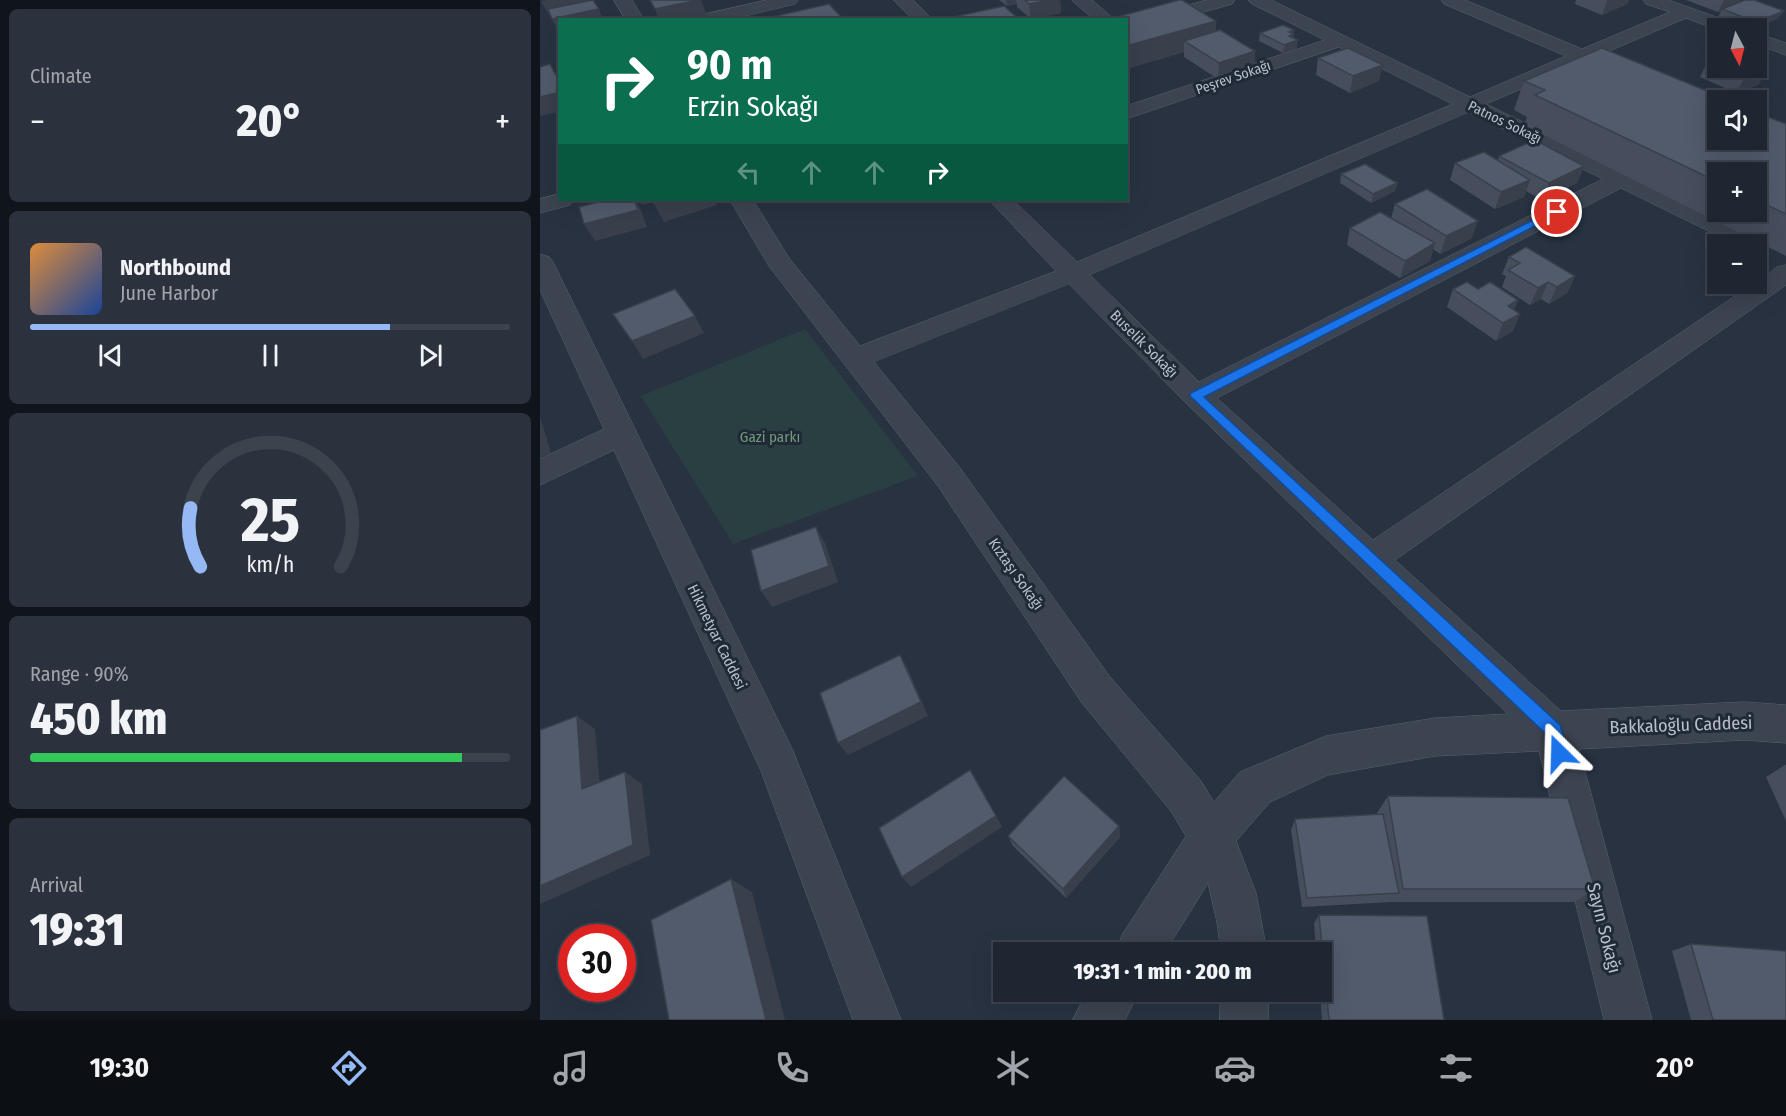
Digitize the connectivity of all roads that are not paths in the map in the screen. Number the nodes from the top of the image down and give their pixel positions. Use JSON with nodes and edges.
{"nodes":[{"id":1,"x":623,"y":0,"type":"edge"},
{"id":2,"x":789,"y":0,"type":"edge"},
{"id":3,"x":903,"y":0,"type":"edge"},
{"id":4,"x":1080,"y":0,"type":"edge"},
{"id":5,"x":1226,"y":0,"type":"edge"},
{"id":6,"x":1257,"y":0,"type":"edge"},
{"id":7,"x":1450,"y":0,"type":"edge"},
{"id":8,"x":1652,"y":0,"type":"edge"},
{"id":9,"x":1685,"y":12,"type":"junction"},
{"id":10,"x":633,"y":18,"type":"edge"},
{"id":11,"x":712,"y":18,"type":"edge"},
{"id":12,"x":924,"y":18,"type":"edge"},
{"id":13,"x":1104,"y":18,"type":"edge"},
{"id":14,"x":1707,"y":20,"type":"edge"},
{"id":15,"x":1128,"y":28,"type":"edge"},
{"id":16,"x":1340,"y":41,"type":"junction"},
{"id":17,"x":1767,"y":42,"type":"edge"},
{"id":18,"x":1786,"y":49,"type":"edge"},
{"id":19,"x":1582,"y":56,"type":"junction"},
{"id":20,"x":1603,"y":65,"type":"edge"},
{"id":21,"x":1469,"y":104,"type":"junction"},
{"id":22,"x":1128,"y":112,"type":"edge"},
{"id":23,"x":1621,"y":179,"type":"junction"},
{"id":24,"x":558,"y":201,"type":"edge"},
{"id":25,"x":743,"y":201,"type":"edge"},
{"id":26,"x":1001,"y":201,"type":"edge"},
{"id":27,"x":540,"y":206,"type":"edge"},
{"id":28,"x":1733,"y":234,"type":"edge"},
{"id":29,"x":1767,"y":251,"type":"edge"},
{"id":30,"x":1786,"y":261,"type":"edge"},
{"id":31,"x":540,"y":262,"type":"edge"},
{"id":32,"x":1073,"y":273,"type":"junction"},
{"id":33,"x":1786,"y":273,"type":"edge"},
{"id":34,"x":855,"y":358,"type":"junction"},
{"id":35,"x":1196,"y":396,"type":"junction"},
{"id":36,"x":620,"y":434,"type":"junction"},
{"id":37,"x":540,"y":473,"type":"edge"},
{"id":38,"x":1371,"y":559,"type":"junction"},
{"id":39,"x":1786,"y":724,"type":"edge"},
{"id":40,"x":1554,"y":731,"type":"junction"},
{"id":41,"x":1211,"y":837,"type":"junction"},
{"id":42,"x":1145,"y":942,"type":"edge"},
{"id":43,"x":1243,"y":942,"type":"edge"},
{"id":44,"x":1109,"y":1002,"type":"edge"},
{"id":45,"x":1245,"y":1002,"type":"edge"},
{"id":46,"x":877,"y":1020,"type":"edge"},
{"id":47,"x":1097,"y":1020,"type":"edge"},
{"id":48,"x":1244,"y":1020,"type":"edge"},
{"id":49,"x":1628,"y":1020,"type":"edge"}],
"edges":[{"from":1,"to":10,"type":"street"},
{"from":2,"to":11,"type":"street"},
{"from":3,"to":12,"type":"street"},
{"from":4,"to":13,"type":"street"},
{"from":5,"to":15,"type":"street"},
{"from":6,"to":16,"type":"street","name":"Patnos Sokağı"},
{"from":7,"to":19,"type":"street"},
{"from":8,"to":9,"type":"street"},
{"from":9,"to":14,"type":"street"},
{"from":9,"to":19,"type":"street"},
{"from":16,"to":21,"type":"street","name":"Patnos Sokağı"},
{"from":16,"to":22,"type":"street","name":"Peşrev Sokağı"},
{"from":17,"to":18,"type":"street"},
{"from":19,"to":20,"type":"street"},
{"from":19,"to":21,"type":"street"},
{"from":21,"to":23,"type":"street","name":"Patnos Sokağı"},
{"from":21,"to":32,"type":"street"},
{"from":23,"to":28,"type":"street","name":"Patnos Sokağı"},
{"from":23,"to":35,"type":"street"},
{"from":24,"to":27,"type":"street"},
{"from":25,"to":34,"type":"street","name":"Kıztaşı Sokağı"},
{"from":26,"to":32,"type":"street","name":"Buselik Sokağı"},
{"from":29,"to":30,"type":"street","name":"Patnos Sokağı"},
{"from":31,"to":36,"type":"street","name":"Hikmetyar Caddesi"},
{"from":32,"to":34,"type":"street"},
{"from":32,"to":35,"type":"street","name":"Buselik Sokağı"},
{"from":33,"to":38,"type":"street"},
{"from":34,"to":41,"type":"street","name":"Kıztaşı Sokağı"},
{"from":35,"to":38,"type":"street","name":"Buselik Sokağı"},
{"from":36,"to":37,"type":"street"},
{"from":36,"to":46,"type":"street","name":"Hikmetyar Caddesi"},
{"from":38,"to":40,"type":"street","name":"Buselik Sokağı"},
{"from":39,"to":40,"type":"street","name":"Bakkaloğlu Caddesi"},
{"from":40,"to":41,"type":"street","name":"Bakkaloğlu Caddesi"},
{"from":40,"to":49,"type":"street","name":"Sayın Sokağı"},
{"from":41,"to":42,"type":"street"},
{"from":41,"to":43,"type":"street","name":"Kıztaşı Sokağı"},
{"from":44,"to":47,"type":"street"},
{"from":45,"to":48,"type":"street"}]}
